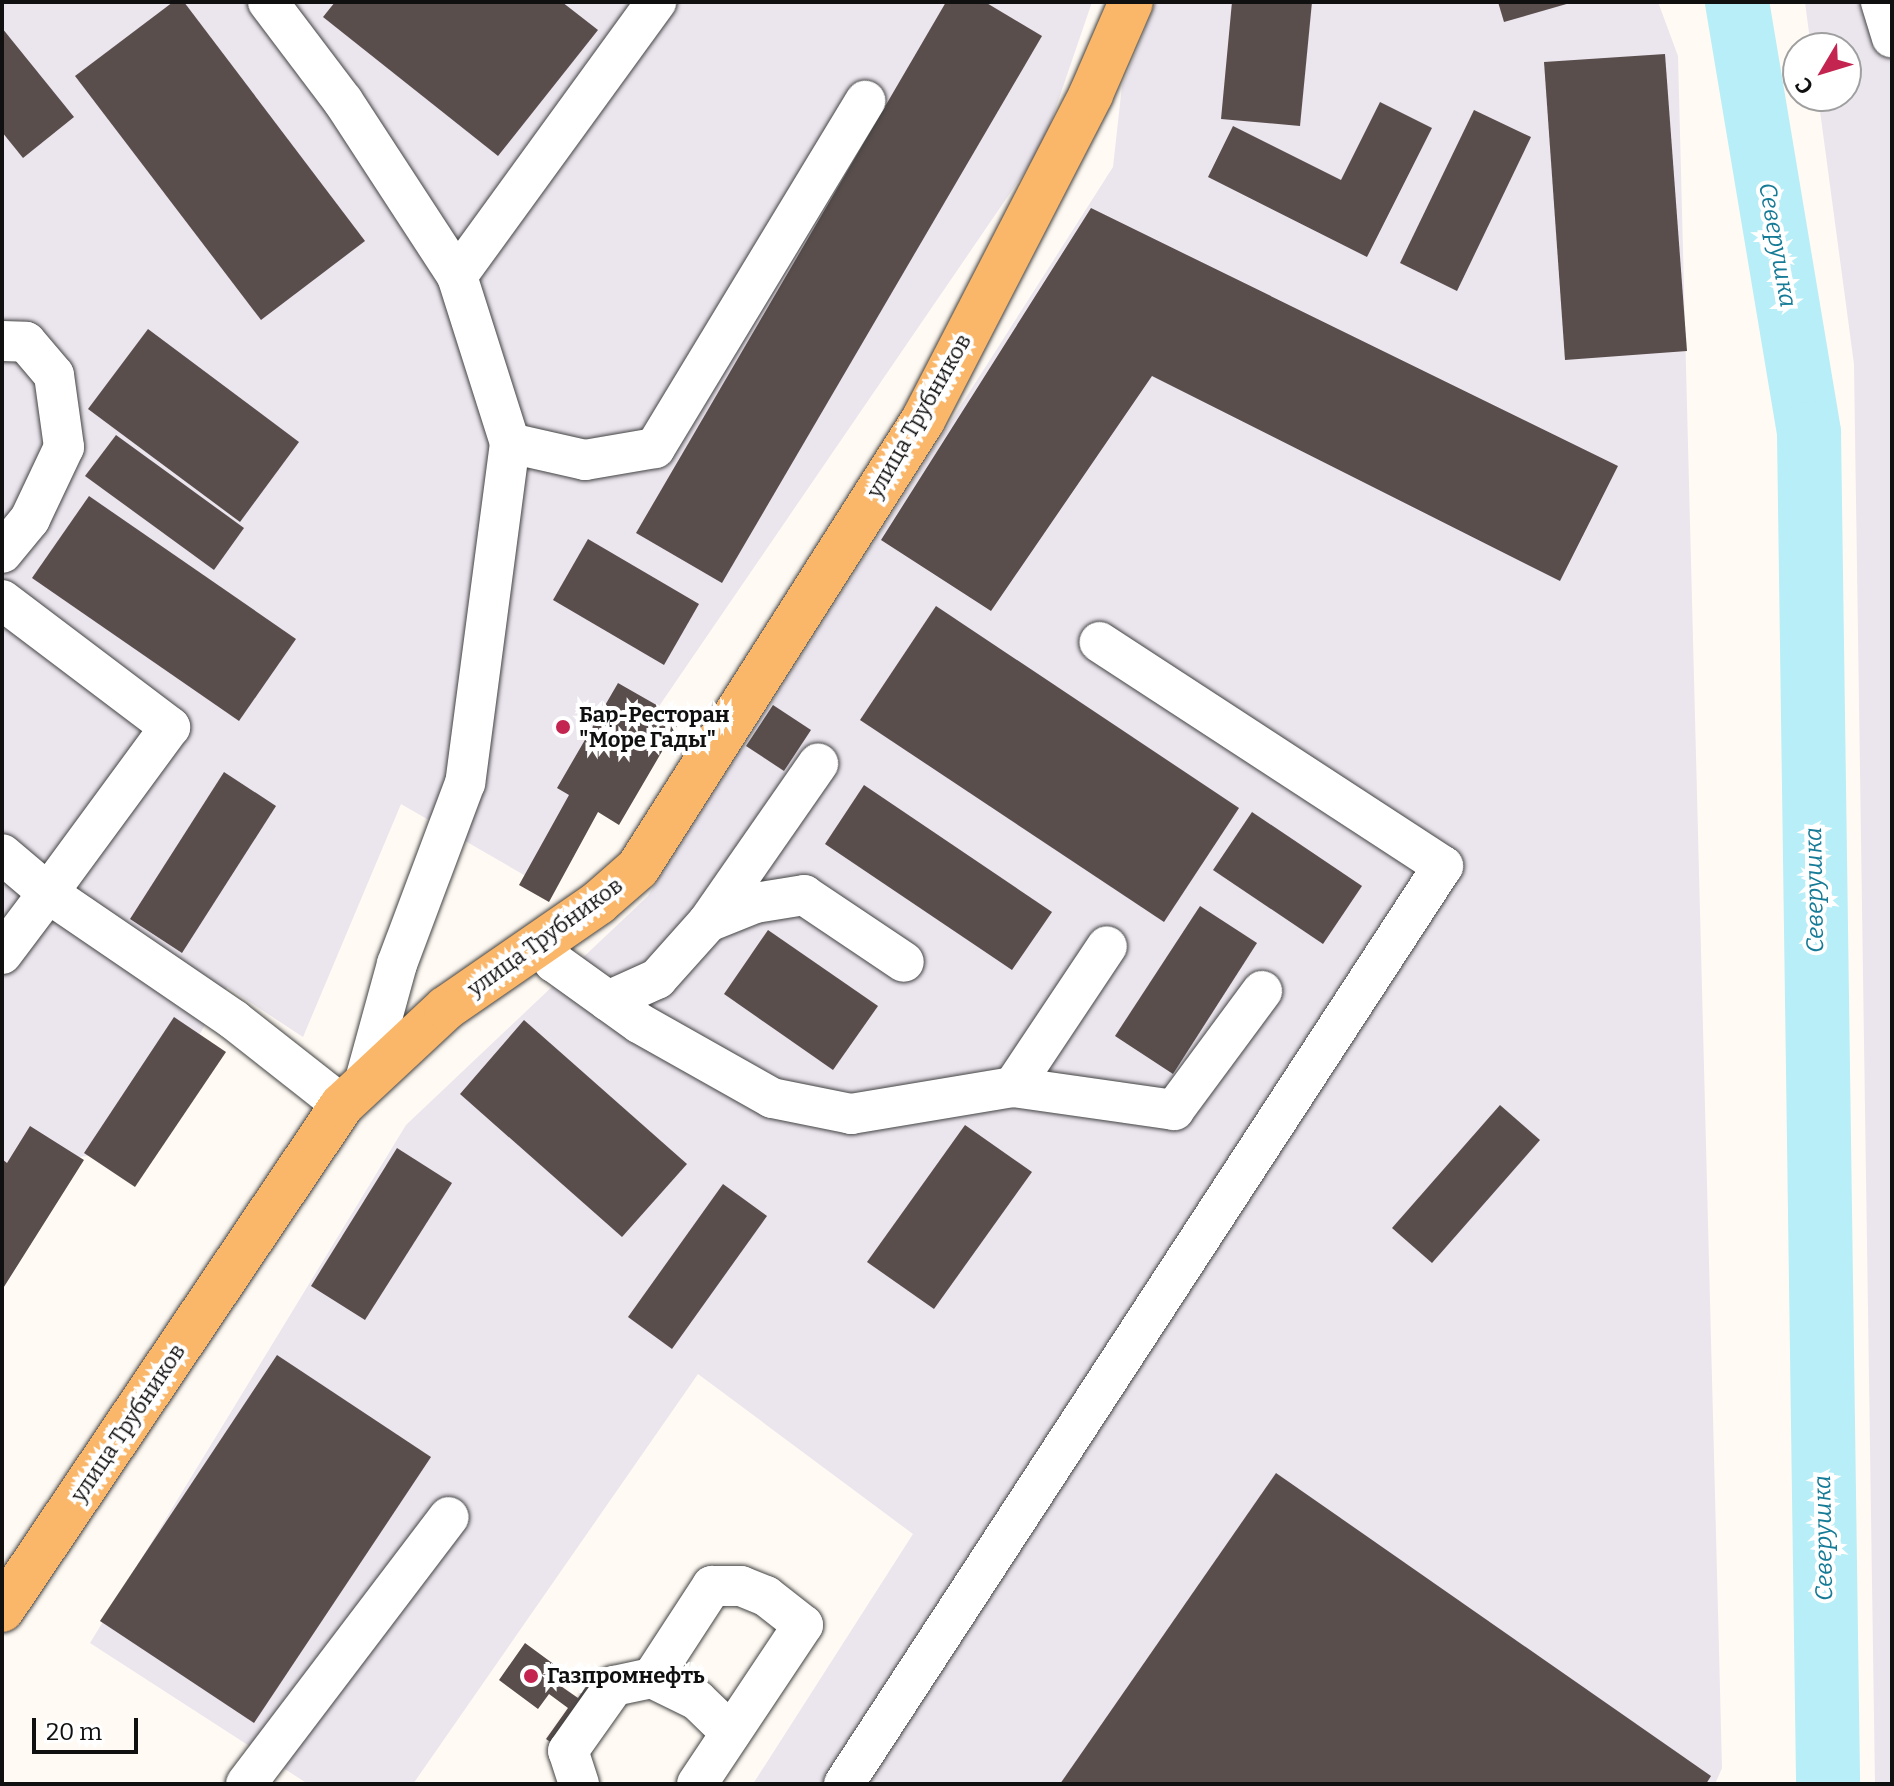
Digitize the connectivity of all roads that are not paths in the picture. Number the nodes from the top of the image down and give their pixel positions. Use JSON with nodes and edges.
{"nodes":[{"id":1,"x":268,"y":2,"type":"edge"},
{"id":2,"x":656,"y":2,"type":"edge"},
{"id":3,"x":1131,"y":2,"type":"edge"},
{"id":4,"x":1881,"y":2,"type":"edge"},
{"id":5,"x":1892,"y":37,"type":"edge"},
{"id":6,"x":865,"y":101,"type":"dead end"},
{"id":7,"x":457,"y":276,"type":"junction"},
{"id":8,"x":2,"y":341,"type":"edge"},
{"id":9,"x":510,"y":443,"type":"junction"},
{"id":10,"x":2,"y":553,"type":"edge"},
{"id":11,"x":2,"y":600,"type":"edge"},
{"id":12,"x":1100,"y":642,"type":"dead end"},
{"id":13,"x":818,"y":764,"type":"dead end"},
{"id":14,"x":2,"y":854,"type":"edge"},
{"id":15,"x":48,"y":893,"type":"junction"},
{"id":16,"x":708,"y":922,"type":"junction"},
{"id":17,"x":540,"y":943,"type":"junction"},
{"id":18,"x":1107,"y":946,"type":"dead end"},
{"id":19,"x":2,"y":954,"type":"edge"},
{"id":20,"x":904,"y":962,"type":"dead end"},
{"id":21,"x":1262,"y":991,"type":"dead end"},
{"id":22,"x":608,"y":1001,"type":"junction"},
{"id":23,"x":1013,"y":1087,"type":"junction"},
{"id":24,"x":353,"y":1094,"type":"junction"},
{"id":25,"x":449,"y":1517,"type":"dead end"},
{"id":26,"x":2,"y":1610,"type":"edge"},
{"id":27,"x":652,"y":1678,"type":"junction"},
{"id":28,"x":731,"y":1733,"type":"junction"},
{"id":29,"x":246,"y":1784,"type":"edge"},
{"id":30,"x":579,"y":1784,"type":"edge"},
{"id":31,"x":697,"y":1784,"type":"edge"},
{"id":32,"x":844,"y":1784,"type":"edge"}],
"edges":[{"from":1,"to":7,"type":"lane"},
{"from":2,"to":7,"type":"lane"},
{"from":3,"to":17,"type":"main road","name":"улица Трубников"},
{"from":4,"to":5,"type":"lane"},
{"from":6,"to":9,"type":"lane"},
{"from":7,"to":9,"type":"lane"},
{"from":8,"to":10,"type":"lane"},
{"from":9,"to":24,"type":"lane"},
{"from":11,"to":15,"type":"lane"},
{"from":12,"to":32,"type":"lane"},
{"from":13,"to":16,"type":"lane"},
{"from":14,"to":15,"type":"lane"},
{"from":15,"to":19,"type":"lane"},
{"from":15,"to":24,"type":"lane"},
{"from":16,"to":20,"type":"lane"},
{"from":16,"to":22,"type":"lane"},
{"from":17,"to":22,"type":"lane"},
{"from":17,"to":24,"type":"main road","name":"улица Трубников"},
{"from":18,"to":23,"type":"lane"},
{"from":21,"to":23,"type":"lane"},
{"from":22,"to":23,"type":"lane"},
{"from":24,"to":26,"type":"main road","name":"улица Трубников"},
{"from":25,"to":29,"type":"lane"},
{"from":27,"to":28,"type":"lane"},
{"from":27,"to":28,"type":"lane"},
{"from":27,"to":30,"type":"lane"},
{"from":28,"to":31,"type":"lane"}]}
